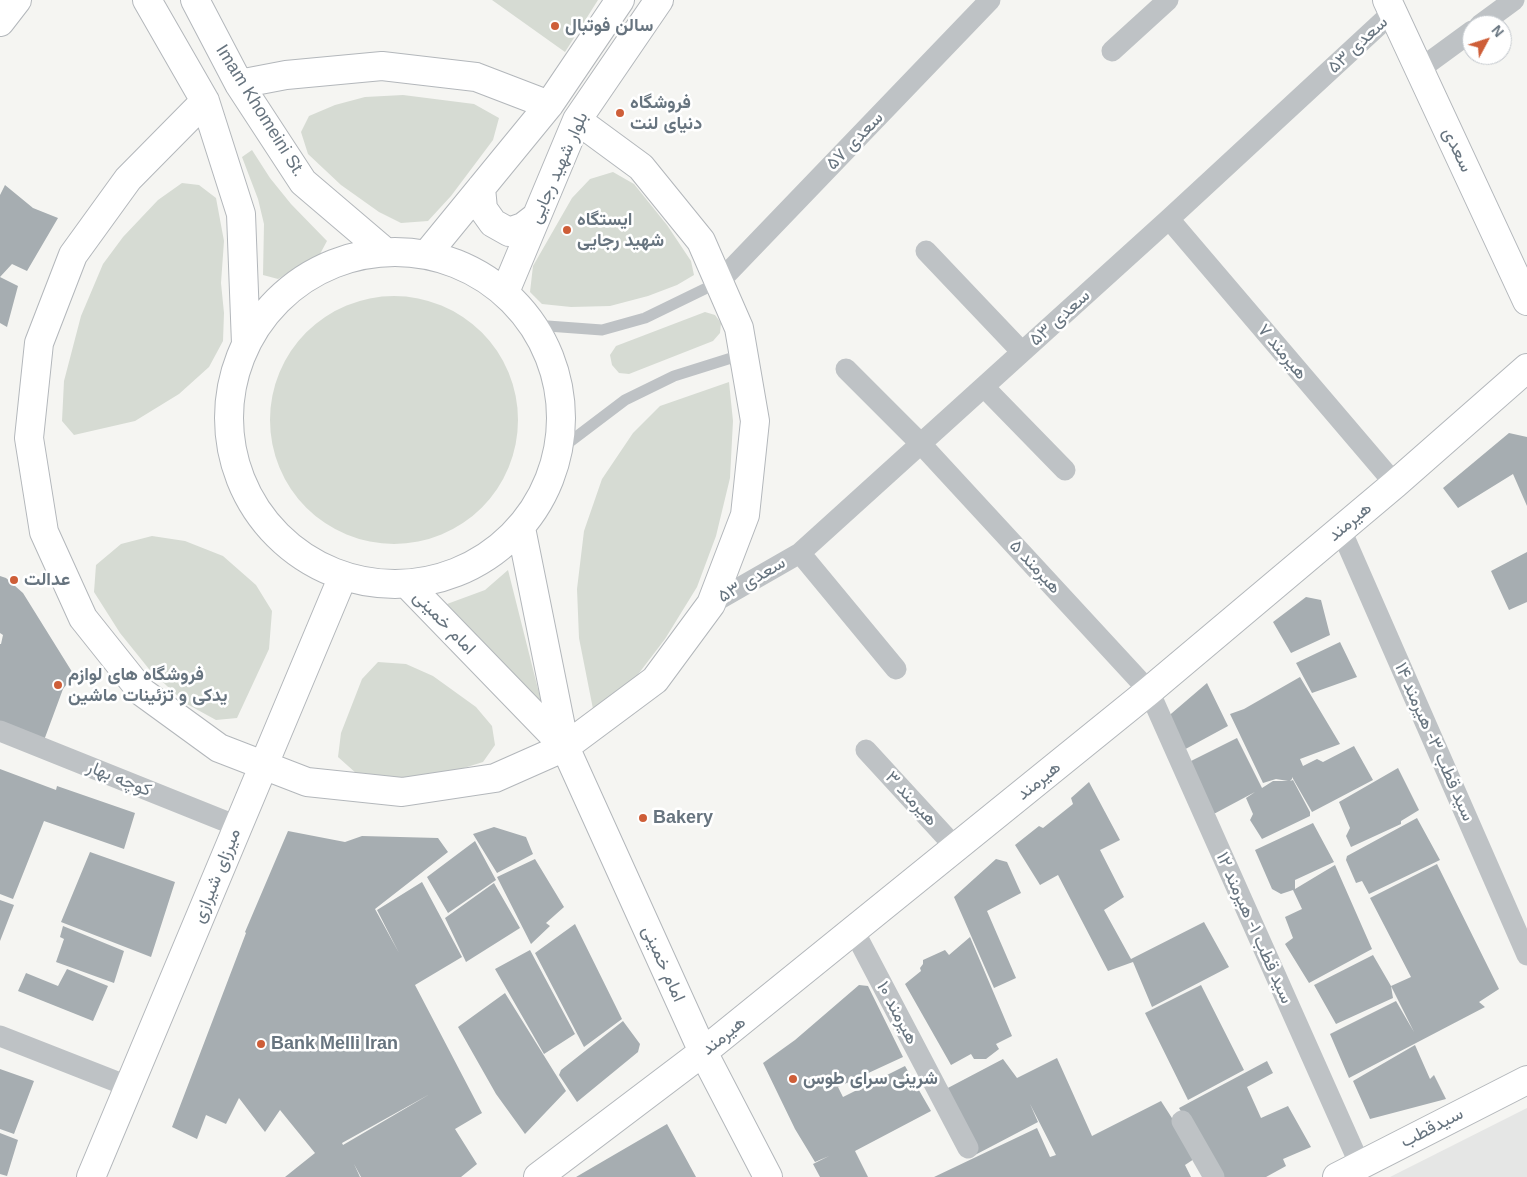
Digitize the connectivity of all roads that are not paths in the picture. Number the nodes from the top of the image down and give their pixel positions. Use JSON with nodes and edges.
{"nodes":[{"id":1,"x":17,"y":0,"type":"edge"},
{"id":2,"x":147,"y":0,"type":"edge"},
{"id":3,"x":195,"y":0,"type":"edge"},
{"id":4,"x":620,"y":0,"type":"edge"},
{"id":5,"x":659,"y":0,"type":"edge"},
{"id":6,"x":990,"y":0,"type":"edge"},
{"id":7,"x":1168,"y":0,"type":"edge"},
{"id":8,"x":1514,"y":0,"type":"edge"},
{"id":9,"x":1390,"y":6,"type":"edge"},
{"id":10,"x":1494,"y":15,"type":"edge"},
{"id":11,"x":0,"y":22,"type":"edge"},
{"id":12,"x":1462,"y":38,"type":"edge"},
{"id":13,"x":1112,"y":51,"type":"dead end"},
{"id":14,"x":1420,"y":69,"type":"junction"},
{"id":15,"x":239,"y":84,"type":"junction"},
{"id":16,"x":205,"y":101,"type":"junction"},
{"id":17,"x":549,"y":105,"type":"junction"},
{"id":18,"x":577,"y":120,"type":"junction"},
{"id":19,"x":481,"y":188,"type":"junction"},
{"id":20,"x":536,"y":217,"type":"junction"},
{"id":21,"x":1169,"y":219,"type":"junction"},
{"id":22,"x":384,"y":251,"type":"junction"},
{"id":23,"x":926,"y":251,"type":"dead end"},
{"id":24,"x":427,"y":254,"type":"junction"},
{"id":25,"x":719,"y":282,"type":"junction"},
{"id":26,"x":505,"y":292,"type":"junction"},
{"id":27,"x":1527,"y":301,"type":"edge"},
{"id":28,"x":534,"y":325,"type":"junction"},
{"id":29,"x":246,"y":344,"type":"junction"},
{"id":30,"x":1022,"y":352,"type":"junction"},
{"id":31,"x":744,"y":354,"type":"junction"},
{"id":32,"x":846,"y":368,"type":"dead end"},
{"id":33,"x":1527,"y":368,"type":"edge"},
{"id":34,"x":984,"y":387,"type":"junction"},
{"id":35,"x":920,"y":444,"type":"junction"},
{"id":36,"x":559,"y":450,"type":"junction"},
{"id":37,"x":1065,"y":470,"type":"dead end"},
{"id":38,"x":1395,"y":484,"type":"junction"},
{"id":39,"x":521,"y":528,"type":"junction"},
{"id":40,"x":1341,"y":530,"type":"junction"},
{"id":41,"x":800,"y":553,"type":"junction"},
{"id":42,"x":342,"y":576,"type":"junction"},
{"id":43,"x":407,"y":584,"type":"junction"},
{"id":44,"x":711,"y":604,"type":"junction"},
{"id":45,"x":896,"y":670,"type":"dead end"},
{"id":46,"x":1149,"y":691,"type":"junction"},
{"id":47,"x":0,"y":731,"type":"edge"},
{"id":48,"x":565,"y":747,"type":"junction"},
{"id":49,"x":866,"y":750,"type":"dead end"},
{"id":50,"x":263,"y":765,"type":"junction"},
{"id":51,"x":237,"y":826,"type":"junction"},
{"id":52,"x":956,"y":848,"type":"junction"},
{"id":53,"x":854,"y":931,"type":"junction"},
{"id":54,"x":1527,"y":955,"type":"edge"},
{"id":55,"x":0,"y":1036,"type":"edge"},
{"id":56,"x":704,"y":1052,"type":"junction"},
{"id":57,"x":1527,"y":1080,"type":"edge"},
{"id":58,"x":130,"y":1087,"type":"junction"},
{"id":59,"x":1182,"y":1122,"type":"dead end"},
{"id":60,"x":968,"y":1148,"type":"dead end"},
{"id":61,"x":1348,"y":1171,"type":"edge"},
{"id":62,"x":91,"y":1177,"type":"edge"},
{"id":63,"x":538,"y":1177,"type":"edge"},
{"id":64,"x":768,"y":1177,"type":"edge"},
{"id":65,"x":1214,"y":1177,"type":"edge"}],
"edges":[{"from":1,"to":11,"type":"main road"},
{"from":2,"to":16,"type":"main road"},
{"from":3,"to":15,"type":"main road","name":"Imam Khomeini St."},
{"from":4,"to":17,"type":"main road","name":"بلوار شهید رجایی"},
{"from":5,"to":18,"type":"main road","name":"بلوار شهید رجایی"},
{"from":6,"to":25,"type":"street","name":"سعدی ۵۷"},
{"from":7,"to":13,"type":"street"},
{"from":8,"to":10,"type":"street"},
{"from":9,"to":14,"type":"main road","name":"سعدی"},
{"from":9,"to":21,"type":"street","name":"سعدی ۵۳"},
{"from":12,"to":14,"type":"street"},
{"from":14,"to":27,"type":"main road","name":"سعدی"},
{"from":15,"to":17,"type":"main road"},
{"from":15,"to":22,"type":"main road","name":"Imam Khomeini St."},
{"from":16,"to":29,"type":"main road"},
{"from":16,"to":50,"type":"main road"},
{"from":17,"to":19,"type":"main road","name":"بلوار شهید رجایی"},
{"from":18,"to":20,"type":"main road","name":"بلوار شهید رجایی"},
{"from":18,"to":25,"type":"main road"},
{"from":19,"to":20,"type":"main road"},
{"from":19,"to":24,"type":"main road","name":"بلوار شهید رجایی"},
{"from":20,"to":26,"type":"main road","name":"بلوار شهید رجایی"},
{"from":21,"to":30,"type":"street","name":"سعدی ۵۳"},
{"from":21,"to":38,"type":"street","name":"هیرمند ۷"},
{"from":22,"to":24,"type":"main road"},
{"from":22,"to":29,"type":"main road"},
{"from":23,"to":30,"type":"street"},
{"from":24,"to":26,"type":"main road"},
{"from":25,"to":28,"type":"lane"},
{"from":25,"to":31,"type":"main road"},
{"from":26,"to":28,"type":"main road"},
{"from":28,"to":36,"type":"main road"},
{"from":29,"to":42,"type":"main road"},
{"from":30,"to":34,"type":"street","name":"سعدی ۵۳"},
{"from":31,"to":36,"type":"lane"},
{"from":31,"to":44,"type":"main road"},
{"from":32,"to":35,"type":"street","name":"هیرمند ۵"},
{"from":33,"to":38,"type":"main road","name":"هیرمند"},
{"from":34,"to":35,"type":"street","name":"سعدی ۵۳"},
{"from":34,"to":37,"type":"street"},
{"from":35,"to":41,"type":"street","name":"سعدی ۵۳"},
{"from":35,"to":46,"type":"street","name":"هیرمند ۵"},
{"from":36,"to":39,"type":"main road"},
{"from":38,"to":40,"type":"main road","name":"هیرمند"},
{"from":39,"to":43,"type":"main road"},
{"from":39,"to":48,"type":"main road","name":"امام خمینی"},
{"from":40,"to":46,"type":"main road","name":"هیرمند"},
{"from":40,"to":54,"type":"street","name":"سید قطب ۳- هیرمند ۱۴"},
{"from":41,"to":44,"type":"street","name":"سعدی ۵۳"},
{"from":41,"to":45,"type":"street"},
{"from":42,"to":43,"type":"main road"},
{"from":42,"to":50,"type":"main road","name":"میرزای شیرازی"},
{"from":43,"to":48,"type":"main road","name":"امام خمینی"},
{"from":44,"to":48,"type":"main road"},
{"from":46,"to":52,"type":"main road","name":"هیرمند"},
{"from":46,"to":61,"type":"street","name":"سید قطب ۱- هیرمند ۱۲"},
{"from":47,"to":51,"type":"street","name":"کوچه بهار"},
{"from":48,"to":50,"type":"main road"},
{"from":48,"to":56,"type":"main road","name":"امام خمینی"},
{"from":49,"to":52,"type":"street","name":"هیرمند ۳"},
{"from":50,"to":51,"type":"main road","name":"میرزای شیرازی"},
{"from":51,"to":58,"type":"main road","name":"میرزای شیرازی"},
{"from":52,"to":53,"type":"main road","name":"هیرمند"},
{"from":53,"to":56,"type":"main road","name":"هیرمند"},
{"from":53,"to":60,"type":"street","name":"هیرمند ۱۰"},
{"from":55,"to":58,"type":"street"},
{"from":56,"to":63,"type":"main road","name":"هیرمند"},
{"from":56,"to":64,"type":"main road","name":"امام خمینی"},
{"from":57,"to":61,"type":"main road","name":"سیدقطب"},
{"from":58,"to":62,"type":"main road","name":"میرزای شیرازی"},
{"from":59,"to":65,"type":"street"}]}
